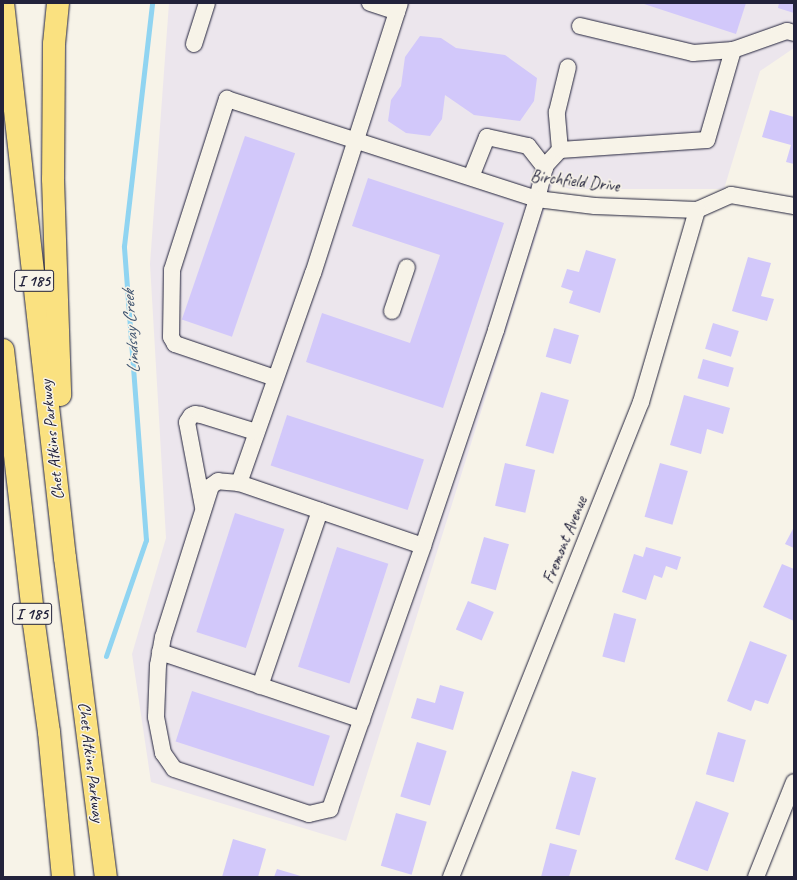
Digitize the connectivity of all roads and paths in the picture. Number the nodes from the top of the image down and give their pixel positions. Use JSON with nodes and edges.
{"nodes":[{"id":1,"x":3,"y":3,"type":"edge"},
{"id":2,"x":58,"y":3,"type":"edge"},
{"id":3,"x":207,"y":3,"type":"edge"},
{"id":4,"x":370,"y":3,"type":"edge"},
{"id":5,"x":398,"y":7,"type":"edge"},
{"id":6,"x":580,"y":26,"type":"dead end"},
{"id":7,"x":794,"y":33,"type":"edge"},
{"id":8,"x":194,"y":44,"type":"dead end"},
{"id":9,"x":733,"y":50,"type":"junction"},
{"id":10,"x":568,"y":67,"type":"dead end"},
{"id":11,"x":355,"y":140,"type":"junction"},
{"id":12,"x":560,"y":150,"type":"junction"},
{"id":13,"x":545,"y":168,"type":"junction"},
{"id":14,"x":471,"y":177,"type":"junction"},
{"id":15,"x":537,"y":199,"type":"junction"},
{"id":16,"x":794,"y":206,"type":"edge"},
{"id":17,"x":697,"y":210,"type":"junction"},
{"id":18,"x":407,"y":267,"type":"dead end"},
{"id":19,"x":392,"y":311,"type":"dead end"},
{"id":20,"x":3,"y":350,"type":"edge"},
{"id":21,"x":275,"y":378,"type":"junction"},
{"id":22,"x":256,"y":432,"type":"junction"},
{"id":23,"x":3,"y":475,"type":"edge"},
{"id":24,"x":239,"y":483,"type":"junction"},
{"id":25,"x":203,"y":510,"type":"junction"},
{"id":26,"x":320,"y":511,"type":"junction"},
{"id":27,"x":423,"y":546,"type":"junction"},
{"id":28,"x":65,"y":558,"type":"junction"},
{"id":29,"x":34,"y":624,"type":"junction"},
{"id":30,"x":160,"y":652,"type":"junction"},
{"id":31,"x":260,"y":686,"type":"junction"},
{"id":32,"x":362,"y":720,"type":"junction"},
{"id":33,"x":794,"y":782,"type":"edge"},
{"id":34,"x":63,"y":877,"type":"edge"},
{"id":35,"x":106,"y":877,"type":"edge"},
{"id":36,"x":451,"y":877,"type":"edge"},
{"id":37,"x":756,"y":877,"type":"edge"}],
"edges":[{"from":1,"to":28,"type":"highway","name":"Chet Atkins Parkway","number":"I 185"},
{"from":2,"to":28,"type":"highway"},
{"from":3,"to":8,"type":"street"},
{"from":4,"to":5,"type":"street"},
{"from":5,"to":11,"type":"street"},
{"from":6,"to":9,"type":"street"},
{"from":7,"to":9,"type":"street"},
{"from":9,"to":12,"type":"street"},
{"from":10,"to":12,"type":"street"},
{"from":11,"to":14,"type":"street","name":"Birchfield Drive"},
{"from":11,"to":21,"type":"street"},
{"from":11,"to":21,"type":"street","name":"Birchfield Drive"},
{"from":12,"to":13,"type":"street"},
{"from":13,"to":14,"type":"street"},
{"from":13,"to":15,"type":"street"},
{"from":14,"to":15,"type":"street","name":"Birchfield Drive"},
{"from":15,"to":17,"type":"street","name":"Birchfield Drive"},
{"from":15,"to":27,"type":"street"},
{"from":16,"to":17,"type":"street","name":"Birchfield Drive"},
{"from":17,"to":36,"type":"street","name":"Fremont Avenue"},
{"from":18,"to":19,"type":"street"},
{"from":20,"to":29,"type":"highway","number":"I 185"},
{"from":21,"to":22,"type":"street"},
{"from":22,"to":24,"type":"street"},
{"from":22,"to":25,"type":"street"},
{"from":23,"to":29,"type":"highway"},
{"from":24,"to":25,"type":"street"},
{"from":24,"to":26,"type":"street"},
{"from":25,"to":30,"type":"street"},
{"from":26,"to":27,"type":"street"},
{"from":26,"to":31,"type":"street"},
{"from":27,"to":32,"type":"street"},
{"from":28,"to":35,"type":"highway","name":"Chet Atkins Parkway","number":"I 185"},
{"from":29,"to":34,"type":"highway","number":"I 185"},
{"from":30,"to":31,"type":"street"},
{"from":30,"to":32,"type":"street"},
{"from":31,"to":32,"type":"street"},
{"from":33,"to":37,"type":"street"}]}
